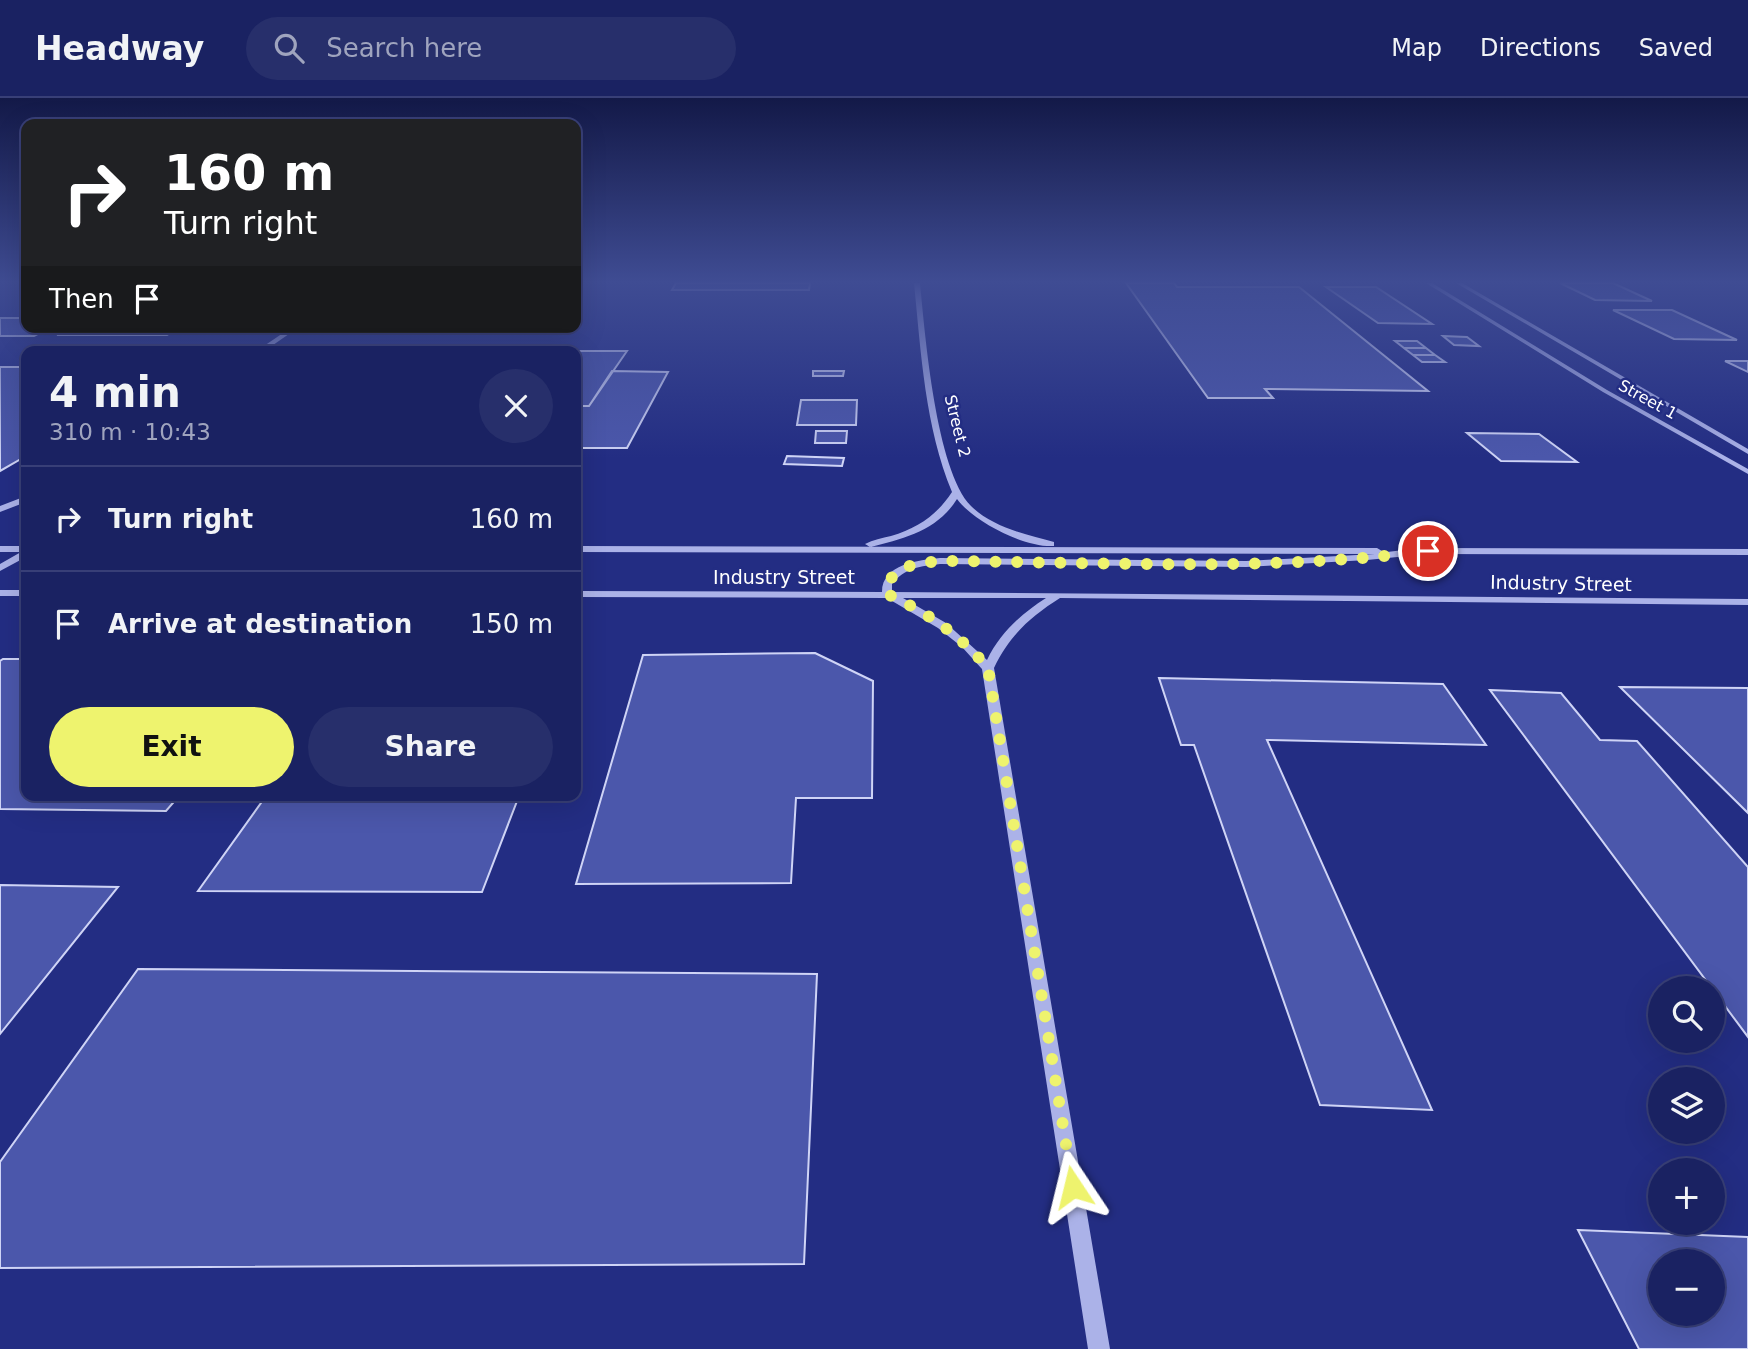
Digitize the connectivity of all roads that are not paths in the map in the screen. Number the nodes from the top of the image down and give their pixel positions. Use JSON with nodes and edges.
{"nodes":[{"id":1,"x":924,"y":341,"type":"edge"},
{"id":2,"x":1524,"y":341,"type":"edge"},
{"id":3,"x":1558,"y":341,"type":"edge"},
{"id":4,"x":1748,"y":452,"type":"edge"},
{"id":5,"x":1748,"y":472,"type":"edge"},
{"id":6,"x":956,"y":493,"type":"junction"},
{"id":7,"x":21,"y":501,"type":"edge"},
{"id":8,"x":0,"y":509,"type":"edge"},
{"id":9,"x":0,"y":549,"type":"edge"},
{"id":10,"x":581,"y":549,"type":"edge"},
{"id":11,"x":845,"y":549,"type":"junction"},
{"id":12,"x":1078,"y":549,"type":"junction"},
{"id":13,"x":1748,"y":550,"type":"edge"},
{"id":14,"x":21,"y":551,"type":"edge"},
{"id":15,"x":1428,"y":551,"type":"junction"},
{"id":16,"x":21,"y":554,"type":"edge"},
{"id":17,"x":0,"y":568,"type":"edge"},
{"id":18,"x":0,"y":593,"type":"edge"},
{"id":19,"x":21,"y":593,"type":"edge"},
{"id":20,"x":581,"y":594,"type":"edge"},
{"id":21,"x":887,"y":594,"type":"junction"},
{"id":22,"x":1058,"y":595,"type":"junction"},
{"id":23,"x":1748,"y":602,"type":"edge"},
{"id":24,"x":988,"y":668,"type":"junction"},
{"id":25,"x":1099,"y":1349,"type":"edge"}],
"edges":[{"from":1,"to":6,"type":"street","name":"Street 2"},
{"from":2,"to":5,"type":"street","name":"Street 1"},
{"from":3,"to":4,"type":"street","name":"Street 1"},
{"from":6,"to":11,"type":"street"},
{"from":6,"to":12,"type":"street","name":"Street 2"},
{"from":7,"to":8,"type":"street"},
{"from":9,"to":14,"type":"street"},
{"from":10,"to":11,"type":"street","name":"Industry Street"},
{"from":11,"to":12,"type":"street","name":"Industry Street"},
{"from":12,"to":15,"type":"street","name":"Industry Street"},
{"from":13,"to":15,"type":"street","name":"Industry Street"},
{"from":15,"to":21,"type":"street"},
{"from":16,"to":17,"type":"street"},
{"from":18,"to":19,"type":"street"},
{"from":20,"to":21,"type":"street","name":"Industry Street"},
{"from":21,"to":22,"type":"street","name":"Industry Street"},
{"from":21,"to":24,"type":"street"},
{"from":22,"to":23,"type":"street","name":"Industry Street"},
{"from":22,"to":24,"type":"street"},
{"from":24,"to":25,"type":"street"}]}
